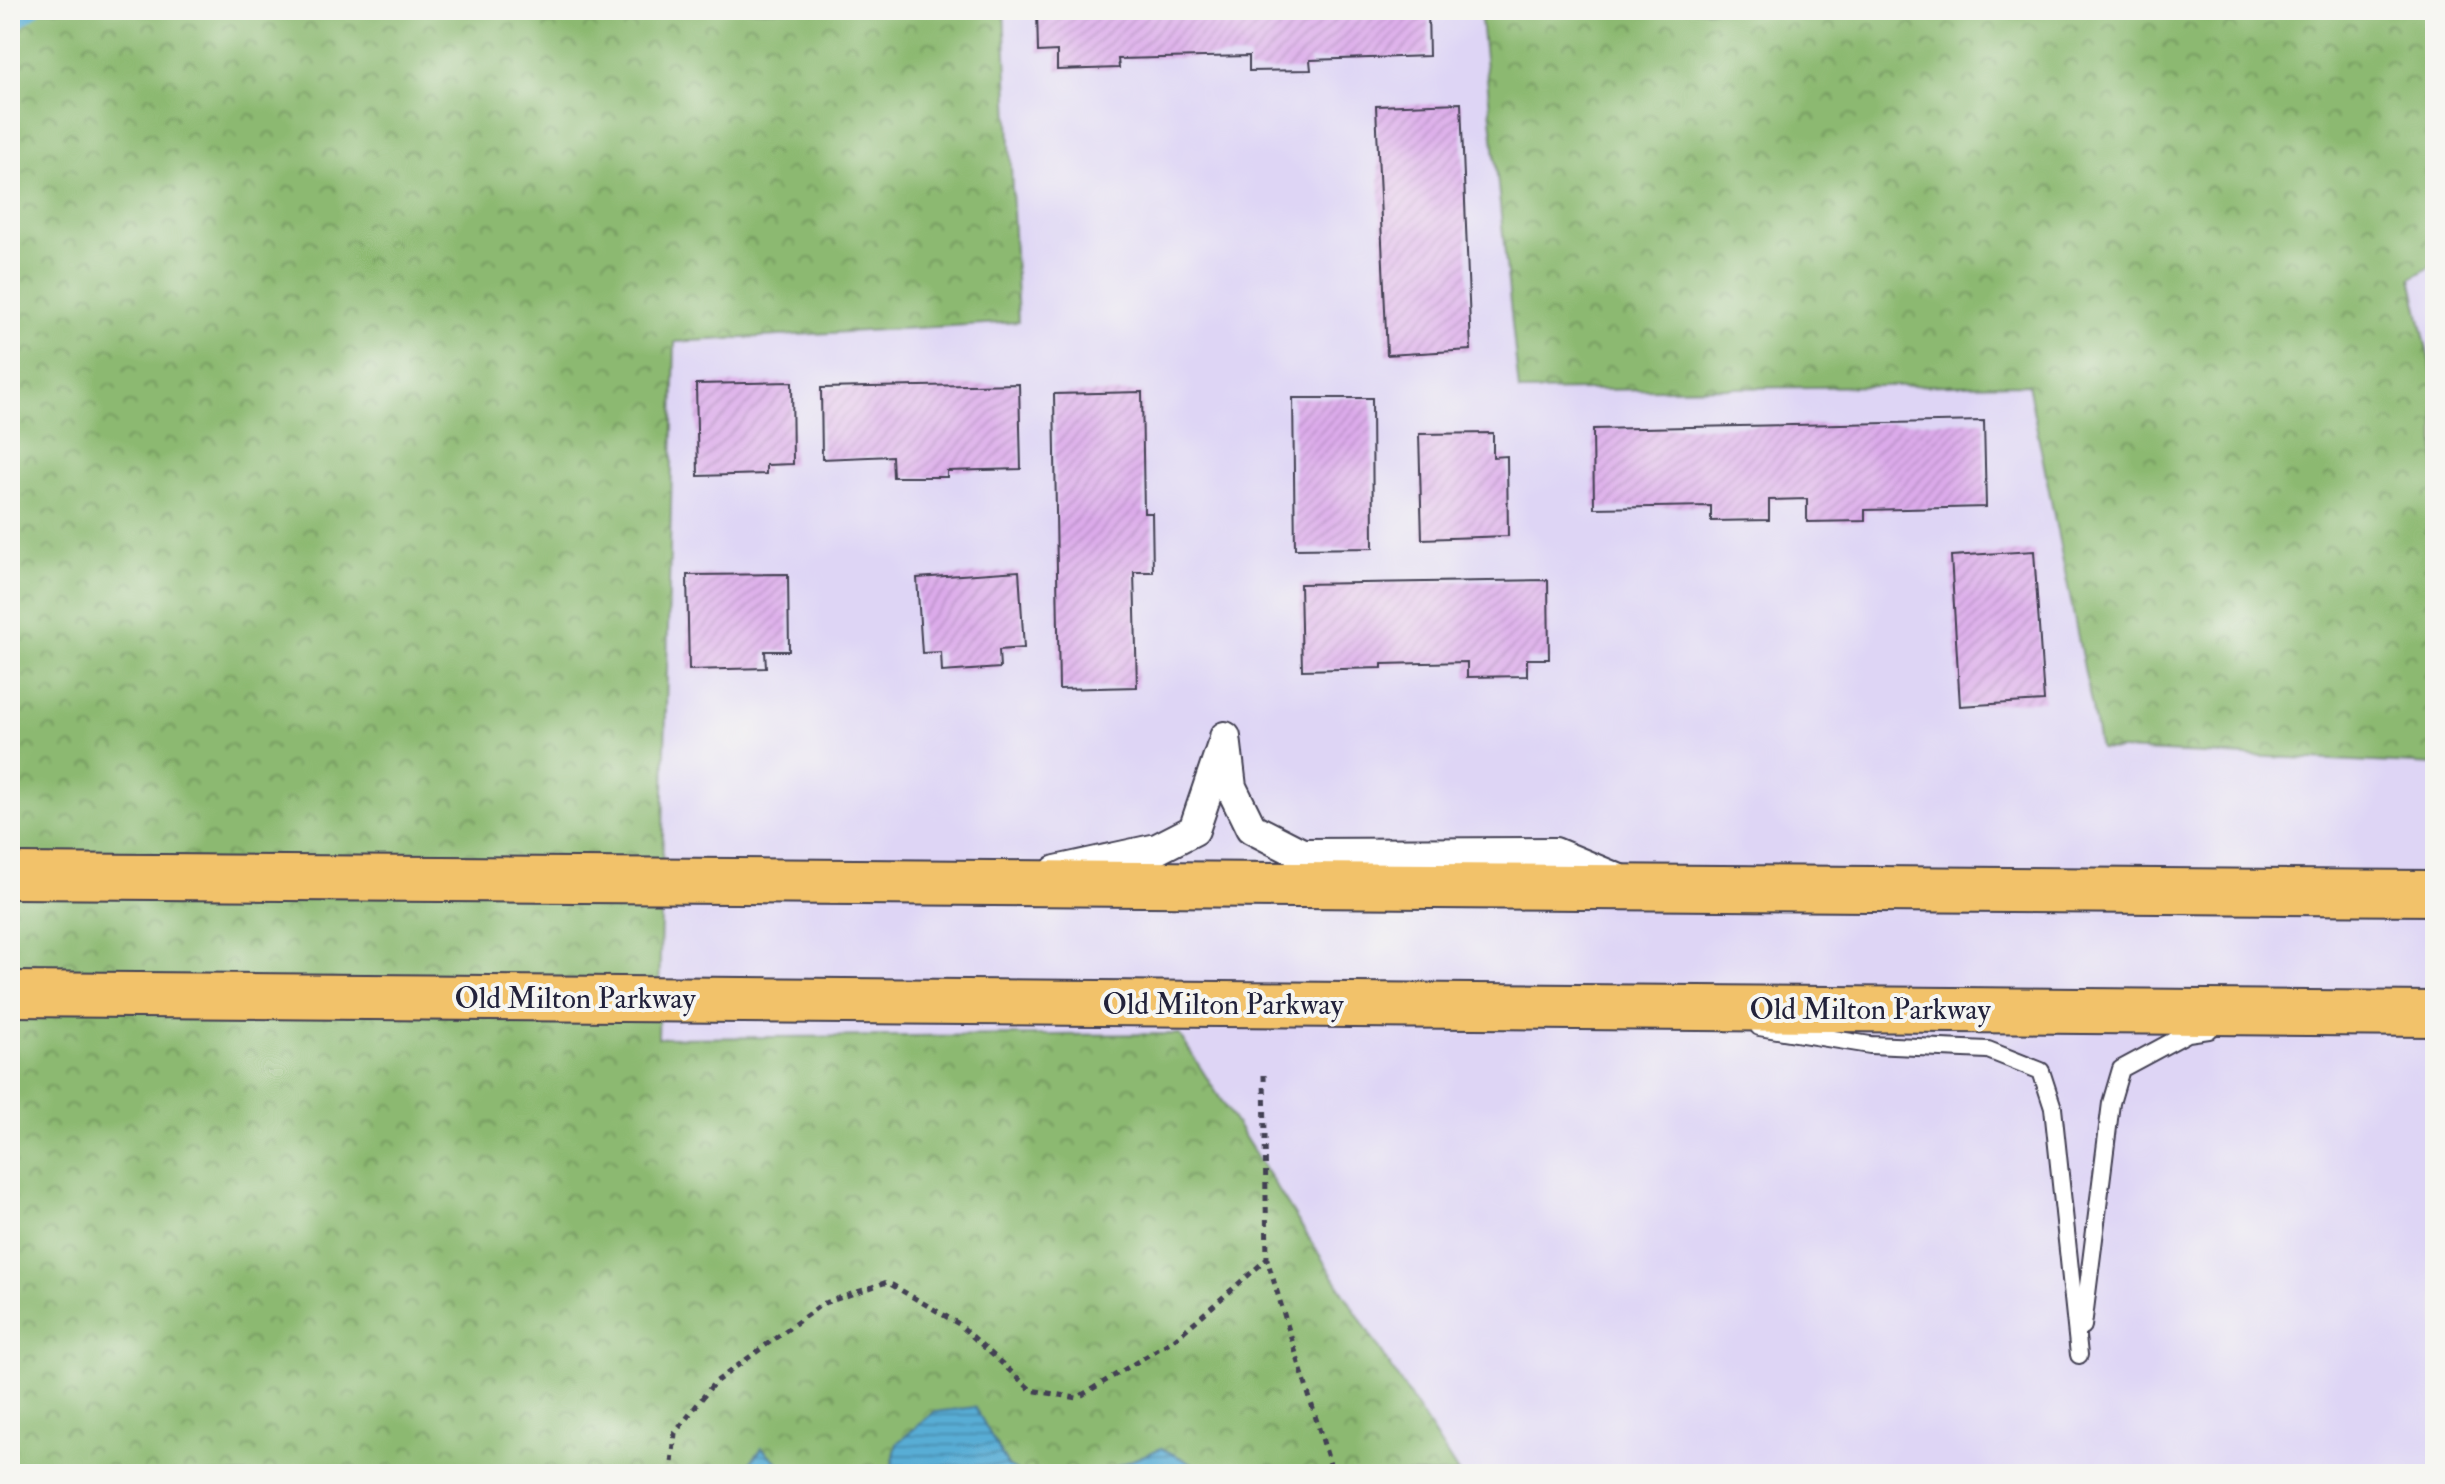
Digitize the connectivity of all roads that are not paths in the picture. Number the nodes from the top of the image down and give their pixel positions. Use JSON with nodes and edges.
{"nodes":[{"id":1,"x":10,"y":876,"type":"edge"},
{"id":2,"x":998,"y":883,"type":"junction"},
{"id":3,"x":1640,"y":888,"type":"junction"},
{"id":4,"x":2435,"y":893,"type":"edge"},
{"id":5,"x":10,"y":994,"type":"edge"},
{"id":6,"x":1635,"y":1007,"type":"junction"},
{"id":7,"x":2318,"y":1013,"type":"junction"},
{"id":8,"x":2435,"y":1014,"type":"edge"}],
"edges":[{"from":1,"to":2,"type":"highway"},
{"from":2,"to":3,"type":"highway"},
{"from":2,"to":3,"type":"street"},
{"from":3,"to":4,"type":"highway"},
{"from":5,"to":6,"type":"highway","name":"Old Milton Parkway"},
{"from":6,"to":7,"type":"highway","name":"Old Milton Parkway"},
{"from":6,"to":7,"type":"lane"},
{"from":7,"to":8,"type":"highway","name":"Old Milton Parkway"}]}
